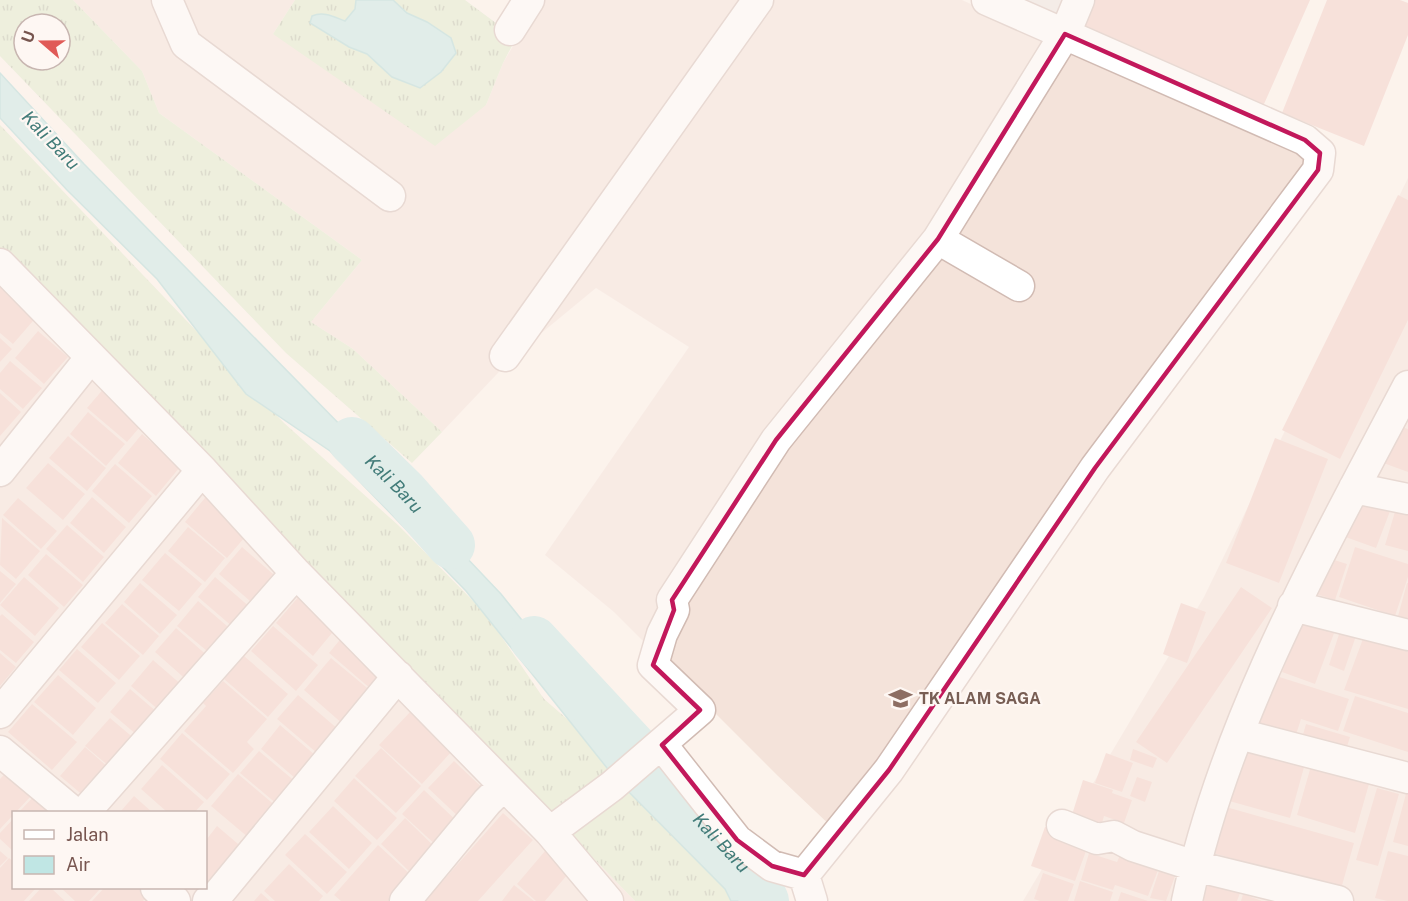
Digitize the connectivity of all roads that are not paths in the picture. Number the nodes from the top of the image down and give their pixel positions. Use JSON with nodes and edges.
{"nodes":[{"id":1,"x":530,"y":0,"type":"edge"},
{"id":2,"x":758,"y":0,"type":"edge"},
{"id":3,"x":987,"y":0,"type":"edge"},
{"id":4,"x":1079,"y":0,"type":"edge"},
{"id":5,"x":172,"y":3,"type":"edge"},
{"id":6,"x":510,"y":30,"type":"dead end"},
{"id":7,"x":1065,"y":34,"type":"junction"},
{"id":8,"x":390,"y":196,"type":"dead end"},
{"id":9,"x":938,"y":239,"type":"junction"},
{"id":10,"x":0,"y":264,"type":"edge"},
{"id":11,"x":1019,"y":286,"type":"dead end"},
{"id":12,"x":505,"y":356,"type":"dead end"},
{"id":13,"x":91,"y":357,"type":"junction"},
{"id":14,"x":1408,"y":386,"type":"edge"},
{"id":15,"x":202,"y":470,"type":"junction"},
{"id":16,"x":0,"y":471,"type":"edge"},
{"id":17,"x":1354,"y":488,"type":"junction"},
{"id":18,"x":1408,"y":499,"type":"edge"},
{"id":19,"x":296,"y":573,"type":"junction"},
{"id":20,"x":1293,"y":606,"type":"junction"},
{"id":21,"x":1408,"y":635,"type":"edge"},
{"id":22,"x":398,"y":676,"type":"junction"},
{"id":23,"x":0,"y":713,"type":"edge"},
{"id":24,"x":1239,"y":734,"type":"junction"},
{"id":25,"x":662,"y":745,"type":"junction"},
{"id":26,"x":0,"y":751,"type":"edge"},
{"id":27,"x":1408,"y":778,"type":"edge"},
{"id":28,"x":504,"y":784,"type":"junction"},
{"id":29,"x":71,"y":811,"type":"edge"},
{"id":30,"x":86,"y":811,"type":"edge"},
{"id":31,"x":1062,"y":825,"type":"dead end"},
{"id":32,"x":550,"y":832,"type":"junction"},
{"id":33,"x":1195,"y":866,"type":"junction"},
{"id":34,"x":808,"y":888,"type":"edge"},
{"id":35,"x":157,"y":889,"type":"edge"},
{"id":36,"x":593,"y":896,"type":"edge"},
{"id":37,"x":175,"y":901,"type":"edge"},
{"id":38,"x":208,"y":901,"type":"edge"},
{"id":39,"x":405,"y":901,"type":"edge"},
{"id":40,"x":1187,"y":901,"type":"edge"},
{"id":41,"x":1338,"y":901,"type":"edge"}],
"edges":[{"from":1,"to":6,"type":"street"},
{"from":2,"to":12,"type":"street"},
{"from":3,"to":7,"type":"street"},
{"from":4,"to":7,"type":"street"},
{"from":5,"to":8,"type":"street"},
{"from":7,"to":9,"type":"street"},
{"from":7,"to":34,"type":"street"},
{"from":9,"to":11,"type":"street"},
{"from":9,"to":25,"type":"street"},
{"from":10,"to":13,"type":"street"},
{"from":13,"to":15,"type":"street"},
{"from":13,"to":16,"type":"street"},
{"from":14,"to":17,"type":"street"},
{"from":15,"to":19,"type":"street"},
{"from":15,"to":23,"type":"street"},
{"from":17,"to":18,"type":"street"},
{"from":17,"to":20,"type":"street"},
{"from":19,"to":22,"type":"street"},
{"from":19,"to":30,"type":"street"},
{"from":20,"to":21,"type":"street"},
{"from":20,"to":24,"type":"street"},
{"from":22,"to":28,"type":"street"},
{"from":22,"to":38,"type":"street"},
{"from":24,"to":27,"type":"street"},
{"from":24,"to":33,"type":"street"},
{"from":25,"to":32,"type":"street"},
{"from":25,"to":34,"type":"street"},
{"from":26,"to":29,"type":"street"},
{"from":28,"to":32,"type":"street"},
{"from":28,"to":39,"type":"street"},
{"from":31,"to":33,"type":"street"},
{"from":32,"to":36,"type":"street"},
{"from":33,"to":40,"type":"street"},
{"from":33,"to":41,"type":"street"},
{"from":35,"to":37,"type":"street"}]}
